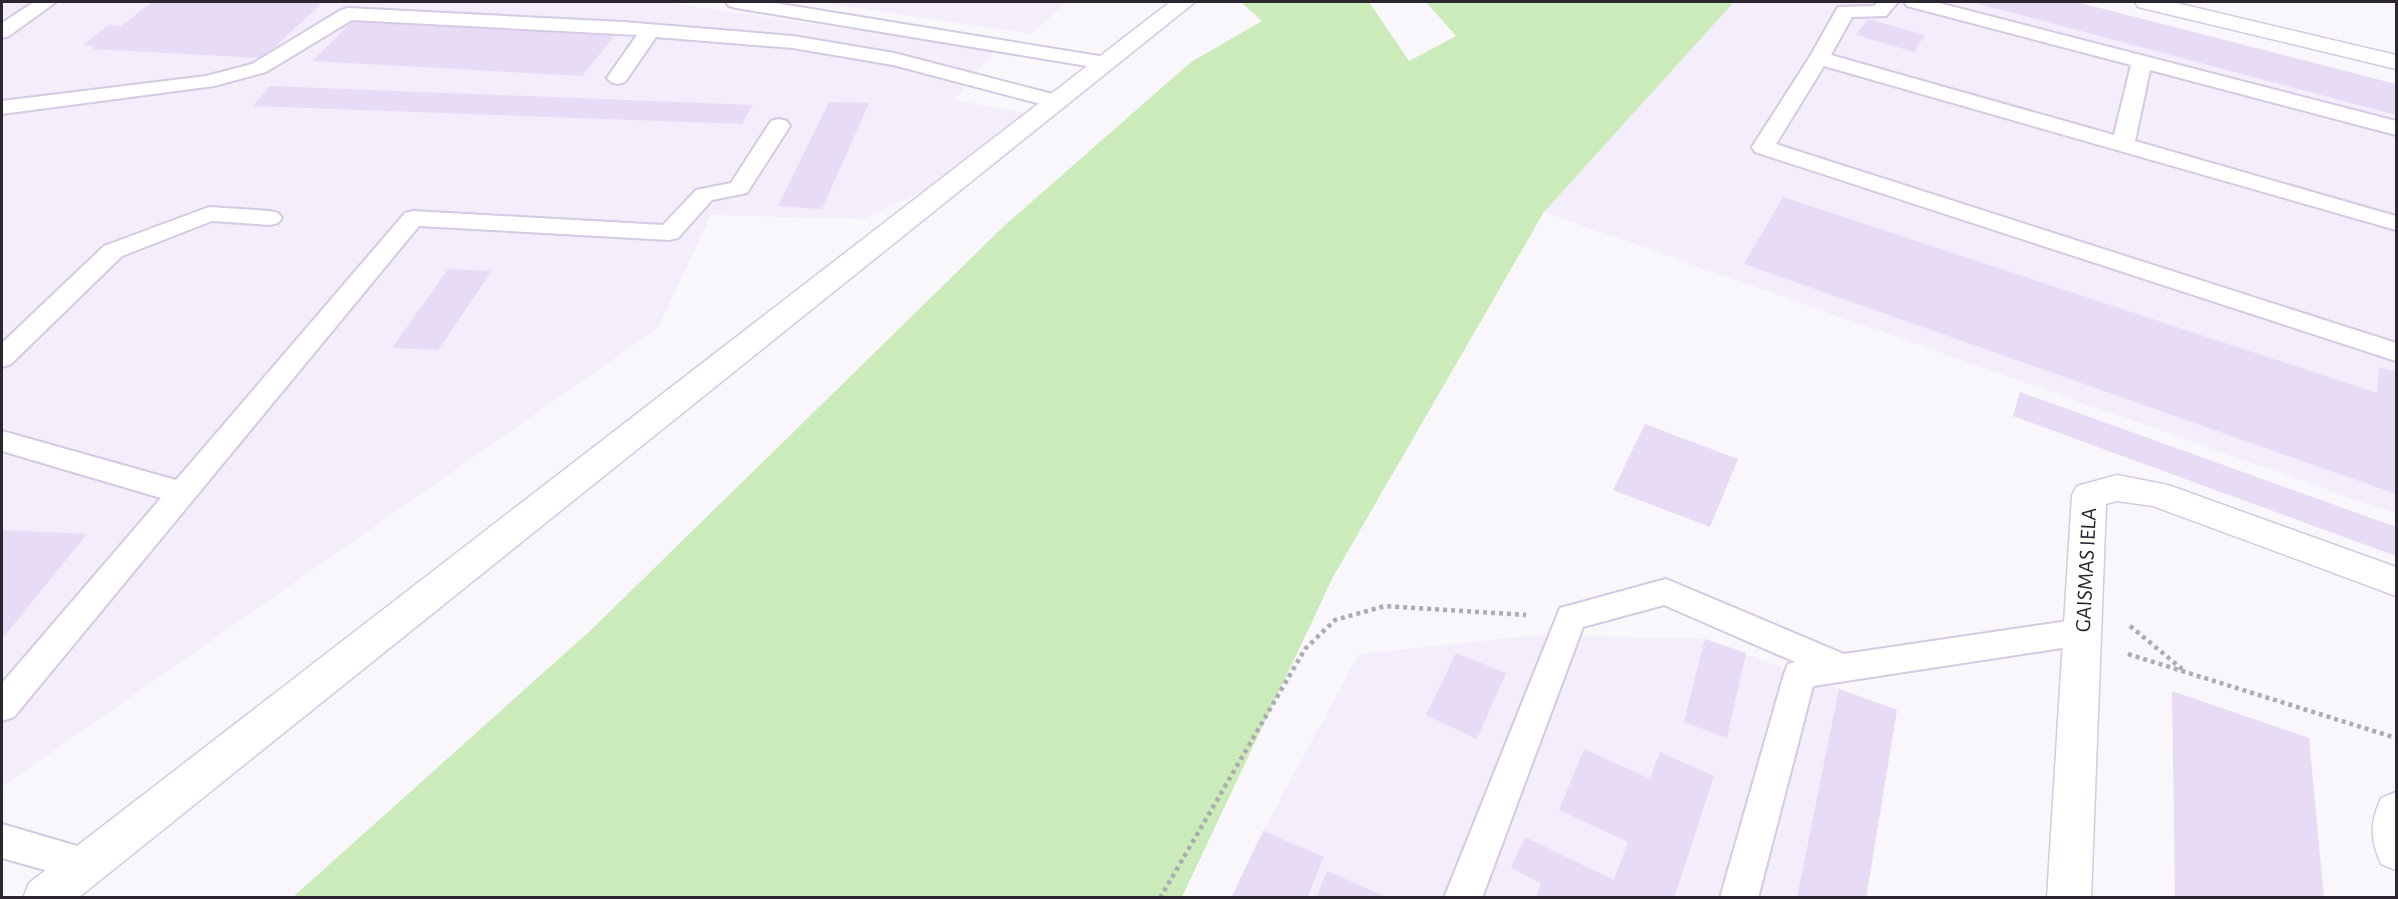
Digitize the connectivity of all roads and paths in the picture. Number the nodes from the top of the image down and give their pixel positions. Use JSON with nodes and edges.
{"nodes":[{"id":1,"x":46,"y":2,"type":"edge"},
{"id":2,"x":736,"y":2,"type":"edge"},
{"id":3,"x":1184,"y":2,"type":"edge"},
{"id":4,"x":1888,"y":2,"type":"edge"},
{"id":5,"x":1914,"y":2,"type":"edge"},
{"id":6,"x":2146,"y":2,"type":"edge"},
{"id":7,"x":650,"y":31,"type":"junction"},
{"id":8,"x":2,"y":32,"type":"edge"},
{"id":9,"x":1819,"y":58,"type":"junction"},
{"id":10,"x":2142,"y":62,"type":"junction"},
{"id":11,"x":2397,"y":62,"type":"edge"},
{"id":12,"x":1105,"y":63,"type":"junction"},
{"id":13,"x":618,"y":78,"type":"dead end"},
{"id":14,"x":1056,"y":102,"type":"junction"},
{"id":15,"x":2,"y":108,"type":"edge"},
{"id":16,"x":779,"y":126,"type":"dead end"},
{"id":17,"x":2397,"y":129,"type":"edge"},
{"id":18,"x":2123,"y":145,"type":"junction"},
{"id":19,"x":270,"y":218,"type":"dead end"},
{"id":20,"x":2397,"y":223,"type":"edge"},
{"id":21,"x":2397,"y":352,"type":"edge"},
{"id":22,"x":2,"y":358,"type":"edge"},
{"id":23,"x":2,"y":441,"type":"edge"},
{"id":24,"x":182,"y":493,"type":"junction"},
{"id":25,"x":2397,"y":582,"type":"edge"},
{"id":26,"x":2085,"y":588,"type":"junction"},
{"id":27,"x":1571,"y":617,"type":"junction"},
{"id":28,"x":2082,"y":636,"type":"junction"},
{"id":29,"x":1843,"y":668,"type":"junction"},
{"id":30,"x":2184,"y":672,"type":"junction"},
{"id":31,"x":2,"y":707,"type":"edge"},
{"id":32,"x":2397,"y":738,"type":"edge"},
{"id":33,"x":2397,"y":811,"type":"edge"},
{"id":34,"x":2,"y":841,"type":"edge"},
{"id":35,"x":2397,"y":850,"type":"edge"},
{"id":36,"x":88,"y":865,"type":"junction"},
{"id":37,"x":44,"y":897,"type":"edge"},
{"id":38,"x":1160,"y":897,"type":"edge"},
{"id":39,"x":1463,"y":897,"type":"edge"},
{"id":40,"x":1739,"y":897,"type":"edge"},
{"id":41,"x":2069,"y":897,"type":"edge"}],
"edges":[{"from":1,"to":8,"type":"lane"},
{"from":2,"to":12,"type":"lane"},
{"from":3,"to":12,"type":"street"},
{"from":4,"to":9,"type":"lane"},
{"from":5,"to":10,"type":"lane"},
{"from":6,"to":11,"type":"street"},
{"from":7,"to":13,"type":"lane"},
{"from":7,"to":14,"type":"lane"},
{"from":7,"to":15,"type":"lane"},
{"from":9,"to":18,"type":"lane"},
{"from":9,"to":21,"type":"lane"},
{"from":10,"to":17,"type":"lane"},
{"from":10,"to":18,"type":"lane"},
{"from":12,"to":14,"type":"street"},
{"from":14,"to":36,"type":"street"},
{"from":16,"to":24,"type":"lane"},
{"from":18,"to":20,"type":"lane"},
{"from":19,"to":22,"type":"lane"},
{"from":23,"to":24,"type":"lane"},
{"from":24,"to":31,"type":"lane"},
{"from":25,"to":26,"type":"street","name":"GAISMAS IELA"},
{"from":26,"to":28,"type":"street","name":"GAISMAS IELA"},
{"from":26,"to":30,"type":"path"},
{"from":27,"to":29,"type":"lane"},
{"from":27,"to":38,"type":"path"},
{"from":27,"to":39,"type":"lane"},
{"from":28,"to":29,"type":"lane"},
{"from":28,"to":30,"type":"path"},
{"from":28,"to":41,"type":"street","name":"GAISMAS IELA"},
{"from":29,"to":40,"type":"lane"},
{"from":30,"to":32,"type":"path"},
{"from":33,"to":35,"type":"street"},
{"from":34,"to":36,"type":"lane"},
{"from":36,"to":37,"type":"street"}]}
